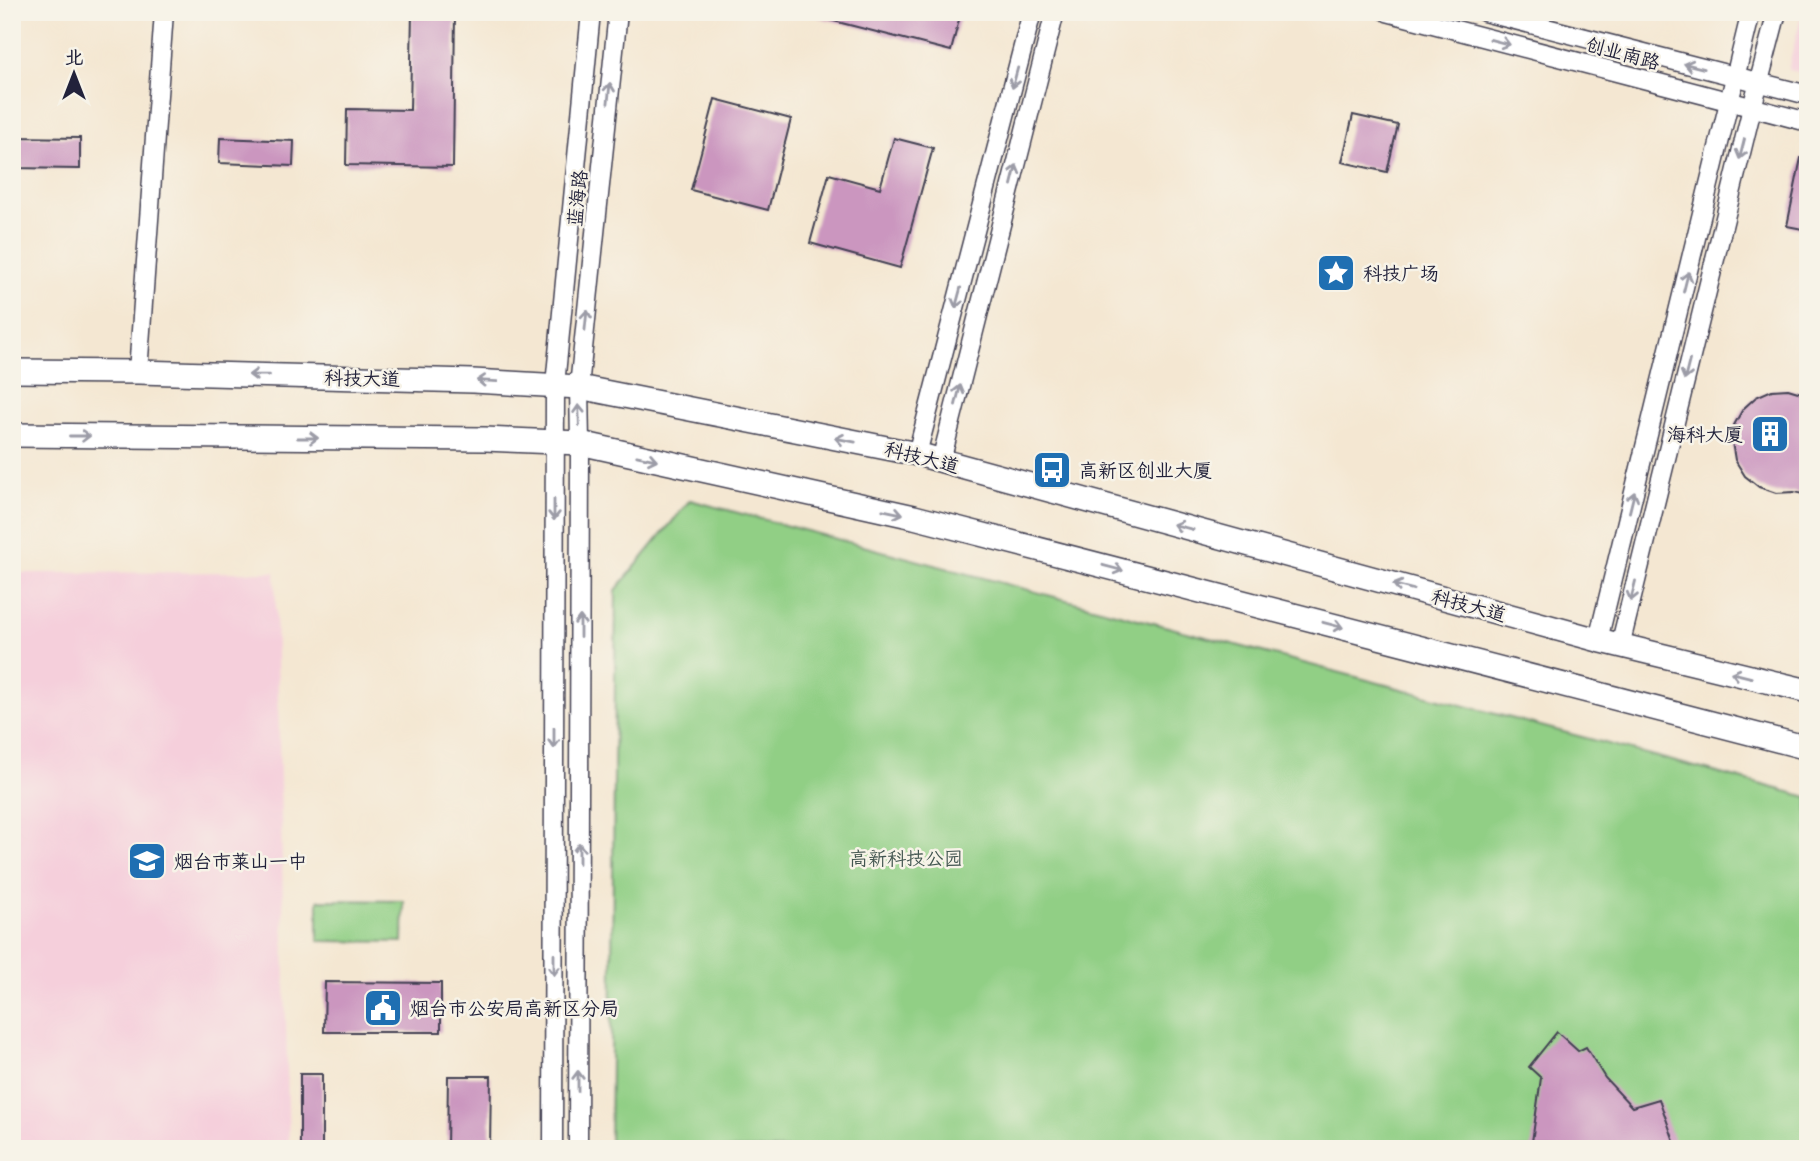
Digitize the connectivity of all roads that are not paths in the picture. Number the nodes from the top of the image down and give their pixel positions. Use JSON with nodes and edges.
{"nodes":[{"id":1,"x":164,"y":12,"type":"edge"},
{"id":2,"x":591,"y":12,"type":"edge"},
{"id":3,"x":618,"y":12,"type":"edge"},
{"id":4,"x":1032,"y":12,"type":"edge"},
{"id":5,"x":1055,"y":12,"type":"edge"},
{"id":6,"x":1387,"y":12,"type":"edge"},
{"id":7,"x":1485,"y":12,"type":"edge"},
{"id":8,"x":1751,"y":12,"type":"edge"},
{"id":9,"x":1777,"y":12,"type":"edge"},
{"id":10,"x":1735,"y":76,"type":"junction"},
{"id":11,"x":1759,"y":83,"type":"junction"},
{"id":12,"x":1808,"y":95,"type":"edge"},
{"id":13,"x":1730,"y":103,"type":"junction"},
{"id":14,"x":1752,"y":108,"type":"junction"},
{"id":15,"x":1808,"y":122,"type":"edge"},
{"id":16,"x":12,"y":371,"type":"edge"},
{"id":17,"x":138,"y":372,"type":"junction"},
{"id":18,"x":555,"y":385,"type":"junction"},
{"id":19,"x":579,"y":387,"type":"junction"},
{"id":20,"x":12,"y":435,"type":"edge"},
{"id":21,"x":554,"y":442,"type":"junction"},
{"id":22,"x":580,"y":443,"type":"junction"},
{"id":23,"x":917,"y":454,"type":"junction"},
{"id":24,"x":941,"y":461,"type":"junction"},
{"id":25,"x":1609,"y":643,"type":"junction"},
{"id":26,"x":1808,"y":691,"type":"edge"},
{"id":27,"x":1808,"y":748,"type":"edge"},
{"id":28,"x":553,"y":1149,"type":"edge"},
{"id":29,"x":578,"y":1149,"type":"edge"}],
"edges":[{"from":1,"to":17,"type":"street"},
{"from":2,"to":18,"type":"street","name":"蓝海路"},
{"from":19,"to":3,"type":"street","name":"蓝海路","one_way":true},
{"from":4,"to":23,"type":"street","one_way":true},
{"from":24,"to":5,"type":"street","one_way":true},
{"from":6,"to":13,"type":"street","name":"创业南路","one_way":true},
{"from":10,"to":7,"type":"street","name":"创业南路","one_way":true},
{"from":8,"to":10,"type":"street"},
{"from":9,"to":11,"type":"street"},
{"from":10,"to":11,"type":"street","name":"创业南路"},
{"from":10,"to":13,"type":"street"},
{"from":11,"to":12,"type":"street","name":"创业南路"},
{"from":11,"to":14,"type":"street"},
{"from":13,"to":14,"type":"street","name":"创业南路"},
{"from":25,"to":13,"type":"street","one_way":true},
{"from":14,"to":15,"type":"street","name":"创业南路"},
{"from":14,"to":25,"type":"street","one_way":true},
{"from":16,"to":17,"type":"main road","name":"科技大道"},
{"from":18,"to":17,"type":"main road","name":"科技大道","one_way":true},
{"from":18,"to":19,"type":"main road","name":"科技大道"},
{"from":18,"to":21,"type":"street","name":"蓝海路"},
{"from":22,"to":19,"type":"street","name":"蓝海路","one_way":true},
{"from":23,"to":19,"type":"main road","name":"科技大道","one_way":true},
{"from":20,"to":21,"type":"main road","one_way":true},
{"from":21,"to":22,"type":"main road"},
{"from":21,"to":28,"type":"street","name":"蓝海路","one_way":true},
{"from":22,"to":27,"type":"main road","one_way":true},
{"from":29,"to":22,"type":"street","name":"蓝海路","one_way":true},
{"from":23,"to":24,"type":"main road","name":"科技大道"},
{"from":25,"to":24,"type":"main road","name":"科技大道","one_way":true},
{"from":26,"to":25,"type":"main road","name":"科技大道","one_way":true}]}
